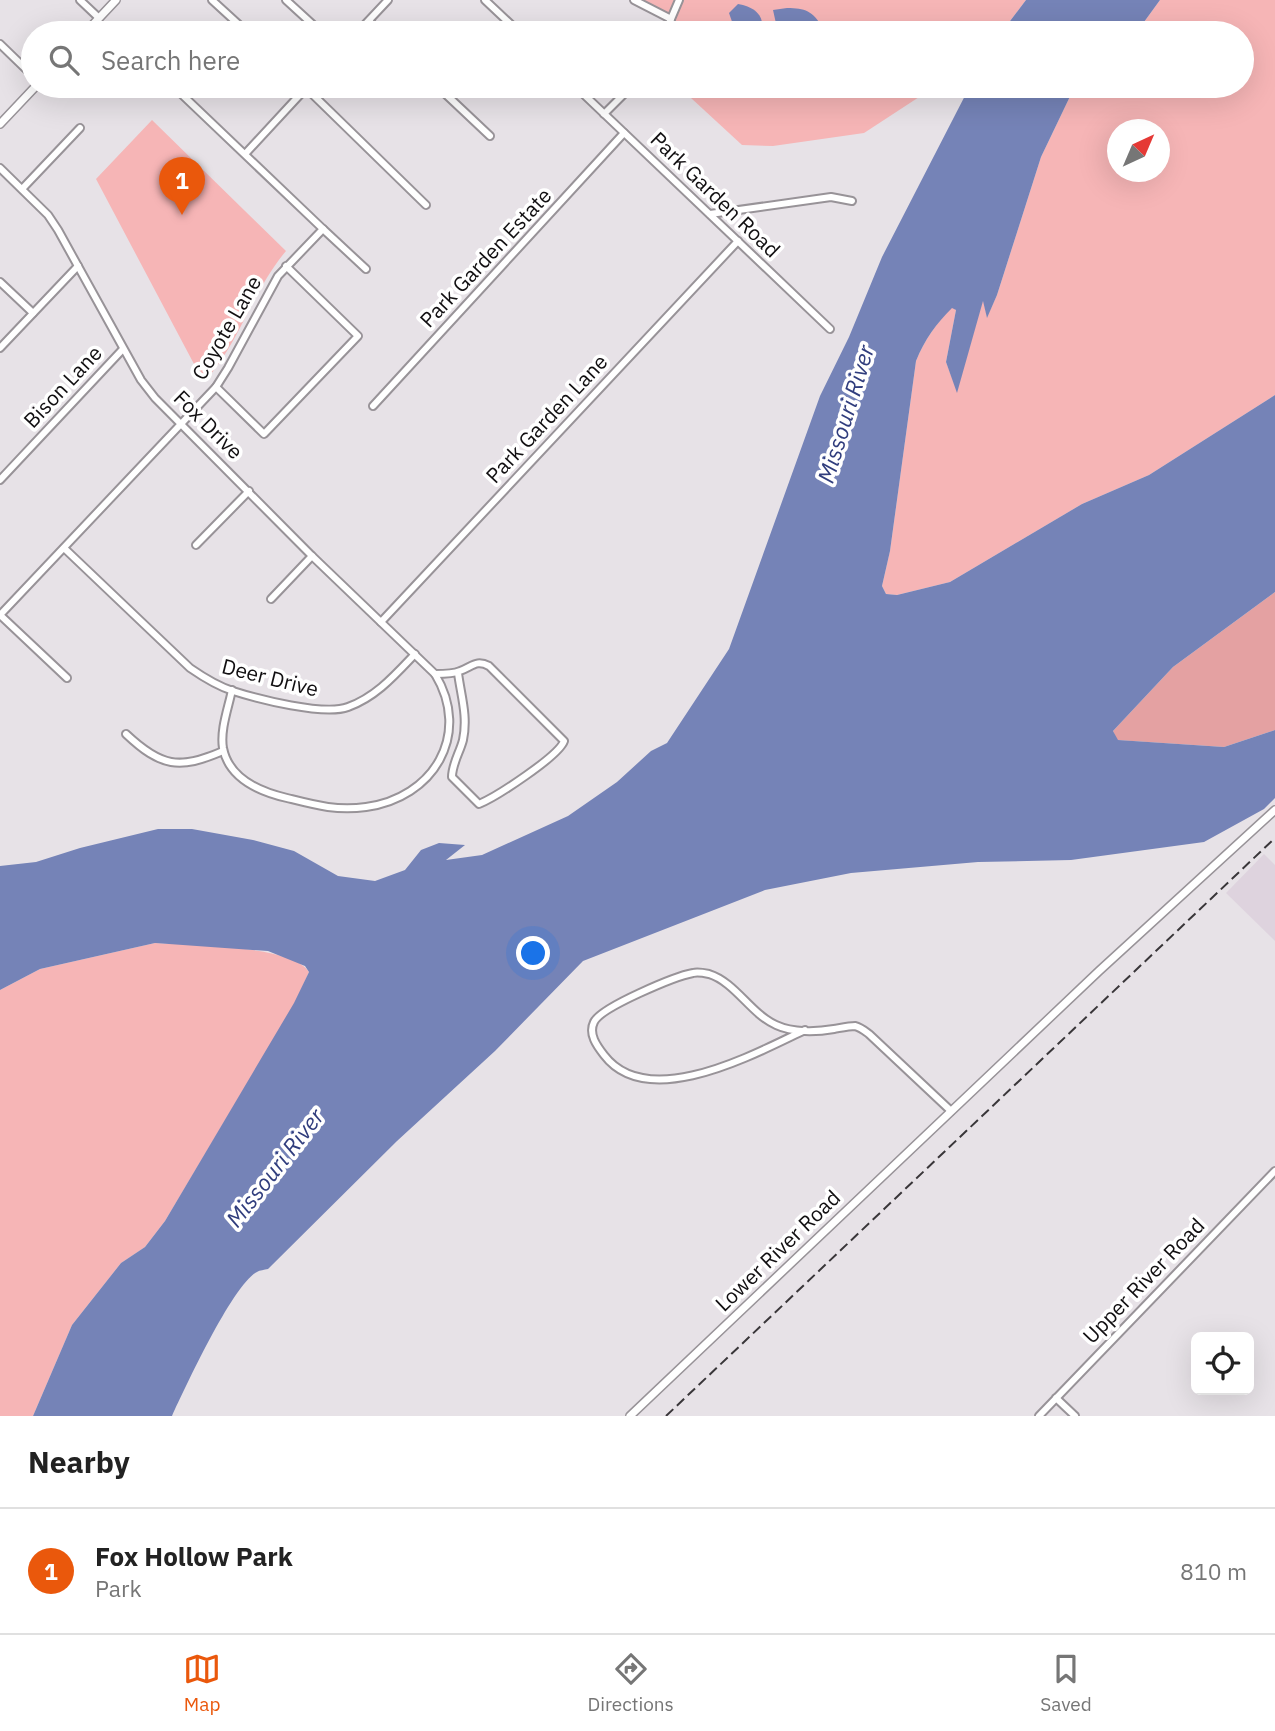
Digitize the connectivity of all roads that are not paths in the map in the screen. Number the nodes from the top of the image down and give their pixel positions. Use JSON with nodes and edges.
{"nodes":[{"id":1,"x":80,"y":0,"type":"edge"},
{"id":2,"x":116,"y":0,"type":"edge"},
{"id":3,"x":212,"y":0,"type":"edge"},
{"id":4,"x":286,"y":0,"type":"edge"},
{"id":5,"x":388,"y":0,"type":"edge"},
{"id":6,"x":485,"y":0,"type":"edge"},
{"id":7,"x":634,"y":0,"type":"edge"},
{"id":8,"x":679,"y":0,"type":"edge"},
{"id":9,"x":99,"y":18,"type":"junction"},
{"id":10,"x":671,"y":19,"type":"joint"},
{"id":11,"x":96,"y":21,"type":"edge"},
{"id":12,"x":235,"y":21,"type":"edge"},
{"id":13,"x":309,"y":21,"type":"edge"},
{"id":14,"x":369,"y":21,"type":"edge"},
{"id":15,"x":507,"y":21,"type":"edge"},
{"id":16,"x":0,"y":44,"type":"edge"},
{"id":17,"x":21,"y":64,"type":"edge"},
{"id":18,"x":25,"y":98,"type":"edge"},
{"id":19,"x":186,"y":98,"type":"edge"},
{"id":20,"x":295,"y":98,"type":"edge"},
{"id":21,"x":318,"y":98,"type":"edge"},
{"id":22,"x":450,"y":98,"type":"edge"},
{"id":23,"x":587,"y":98,"type":"edge"},
{"id":24,"x":620,"y":98,"type":"edge"},
{"id":25,"x":604,"y":114,"type":"junction"},
{"id":26,"x":0,"y":124,"type":"edge"},
{"id":27,"x":80,"y":128,"type":"dead end"},
{"id":28,"x":624,"y":133,"type":"junction"},
{"id":29,"x":490,"y":136,"type":"dead end"},
{"id":30,"x":246,"y":153,"type":"junction"},
{"id":31,"x":0,"y":168,"type":"edge"},
{"id":32,"x":22,"y":189,"type":"junction"},
{"id":33,"x":852,"y":201,"type":"dead end"},
{"id":34,"x":426,"y":205,"type":"dead end"},
{"id":35,"x":710,"y":214,"type":"junction"},
{"id":36,"x":323,"y":229,"type":"junction"},
{"id":37,"x":738,"y":241,"type":"junction"},
{"id":38,"x":78,"y":266,"type":"junction"},
{"id":39,"x":286,"y":266,"type":"junction"},
{"id":40,"x":366,"y":270,"type":"dead end"},
{"id":41,"x":0,"y":282,"type":"edge"},
{"id":42,"x":33,"y":313,"type":"junction"},
{"id":43,"x":830,"y":329,"type":"dead end"},
{"id":44,"x":0,"y":348,"type":"edge"},
{"id":45,"x":123,"y":349,"type":"junction"},
{"id":46,"x":216,"y":387,"type":"junction"},
{"id":47,"x":373,"y":406,"type":"dead end"},
{"id":48,"x":181,"y":423,"type":"junction"},
{"id":49,"x":0,"y":480,"type":"edge"},
{"id":50,"x":249,"y":491,"type":"junction"},
{"id":51,"x":196,"y":545,"type":"dead end"},
{"id":52,"x":64,"y":548,"type":"junction"},
{"id":53,"x":312,"y":556,"type":"junction"},
{"id":54,"x":271,"y":599,"type":"dead end"},
{"id":55,"x":0,"y":615,"type":"edge"},
{"id":56,"x":381,"y":622,"type":"junction"},
{"id":57,"x":415,"y":654,"type":"junction"},
{"id":58,"x":458,"y":673,"type":"junction"},
{"id":59,"x":435,"y":674,"type":"junction"},
{"id":60,"x":67,"y":678,"type":"dead end"},
{"id":61,"x":232,"y":690,"type":"junction"},
{"id":62,"x":126,"y":734,"type":"dead end"},
{"id":63,"x":223,"y":751,"type":"junction"},
{"id":64,"x":1275,"y":810,"type":"edge"},
{"id":65,"x":805,"y":1030,"type":"junction"},
{"id":66,"x":951,"y":1111,"type":"junction"},
{"id":67,"x":1275,"y":1171,"type":"edge"},
{"id":68,"x":1056,"y":1398,"type":"junction"},
{"id":69,"x":630,"y":1416,"type":"edge"},
{"id":70,"x":1039,"y":1416,"type":"edge"},
{"id":71,"x":1075,"y":1416,"type":"edge"}],
"edges":[{"from":1,"to":9,"type":"street"},
{"from":2,"to":9,"type":"street"},
{"from":3,"to":12,"type":"street"},
{"from":4,"to":13,"type":"street"},
{"from":5,"to":14,"type":"street"},
{"from":6,"to":15,"type":"street"},
{"from":7,"to":10,"type":"street"},
{"from":8,"to":10,"type":"street"},
{"from":9,"to":11,"type":"street"},
{"from":16,"to":17,"type":"street"},
{"from":18,"to":26,"type":"street"},
{"from":19,"to":30,"type":"street"},
{"from":20,"to":30,"type":"street"},
{"from":21,"to":34,"type":"street"},
{"from":22,"to":29,"type":"street"},
{"from":23,"to":25,"type":"street","name":"Park Garden Road"},
{"from":24,"to":25,"type":"street"},
{"from":25,"to":28,"type":"street","name":"Park Garden Road"},
{"from":27,"to":32,"type":"street"},
{"from":28,"to":35,"type":"street","name":"Park Garden Road"},
{"from":28,"to":47,"type":"street","name":"Park Garden Estate"},
{"from":30,"to":36,"type":"street"},
{"from":31,"to":32,"type":"street","name":"Fox Drive"},
{"from":32,"to":38,"type":"street","name":"Fox Drive"},
{"from":33,"to":35,"type":"street"},
{"from":35,"to":37,"type":"street","name":"Park Garden Road"},
{"from":36,"to":39,"type":"street","name":"Coyote Lane"},
{"from":36,"to":40,"type":"street"},
{"from":37,"to":43,"type":"street","name":"Park Garden Road"},
{"from":37,"to":56,"type":"street","name":"Park Garden Lane"},
{"from":38,"to":42,"type":"street"},
{"from":38,"to":45,"type":"street","name":"Fox Drive"},
{"from":39,"to":46,"type":"street","name":"Coyote Lane"},
{"from":39,"to":46,"type":"street"},
{"from":41,"to":42,"type":"street"},
{"from":42,"to":44,"type":"street"},
{"from":45,"to":48,"type":"street","name":"Fox Drive"},
{"from":45,"to":49,"type":"street","name":"Bison Lane"},
{"from":46,"to":48,"type":"street","name":"Coyote Lane"},
{"from":48,"to":50,"type":"street","name":"Fox Drive"},
{"from":48,"to":52,"type":"street","name":"Coyote Lane"},
{"from":50,"to":51,"type":"street"},
{"from":50,"to":53,"type":"street","name":"Fox Drive"},
{"from":52,"to":55,"type":"street","name":"Coyote Lane"},
{"from":52,"to":61,"type":"street","name":"Deer Drive"},
{"from":53,"to":54,"type":"street"},
{"from":53,"to":56,"type":"street","name":"Fox Drive"},
{"from":55,"to":60,"type":"street"},
{"from":56,"to":57,"type":"street","name":"Fox Drive"},
{"from":57,"to":59,"type":"street","name":"Fox Drive"},
{"from":57,"to":61,"type":"street","name":"Deer Drive"},
{"from":58,"to":58,"type":"street"},
{"from":58,"to":59,"type":"street"},
{"from":59,"to":63,"type":"street","name":"Fox Drive"},
{"from":61,"to":63,"type":"street"},
{"from":62,"to":63,"type":"street"},
{"from":64,"to":66,"type":"street","name":"Lower River Road"},
{"from":65,"to":65,"type":"street"},
{"from":65,"to":66,"type":"street"},
{"from":66,"to":69,"type":"street","name":"Lower River Road"},
{"from":67,"to":68,"type":"street","name":"Upper River Road"},
{"from":68,"to":70,"type":"street","name":"Upper River Road"},
{"from":68,"to":71,"type":"street"}]}
